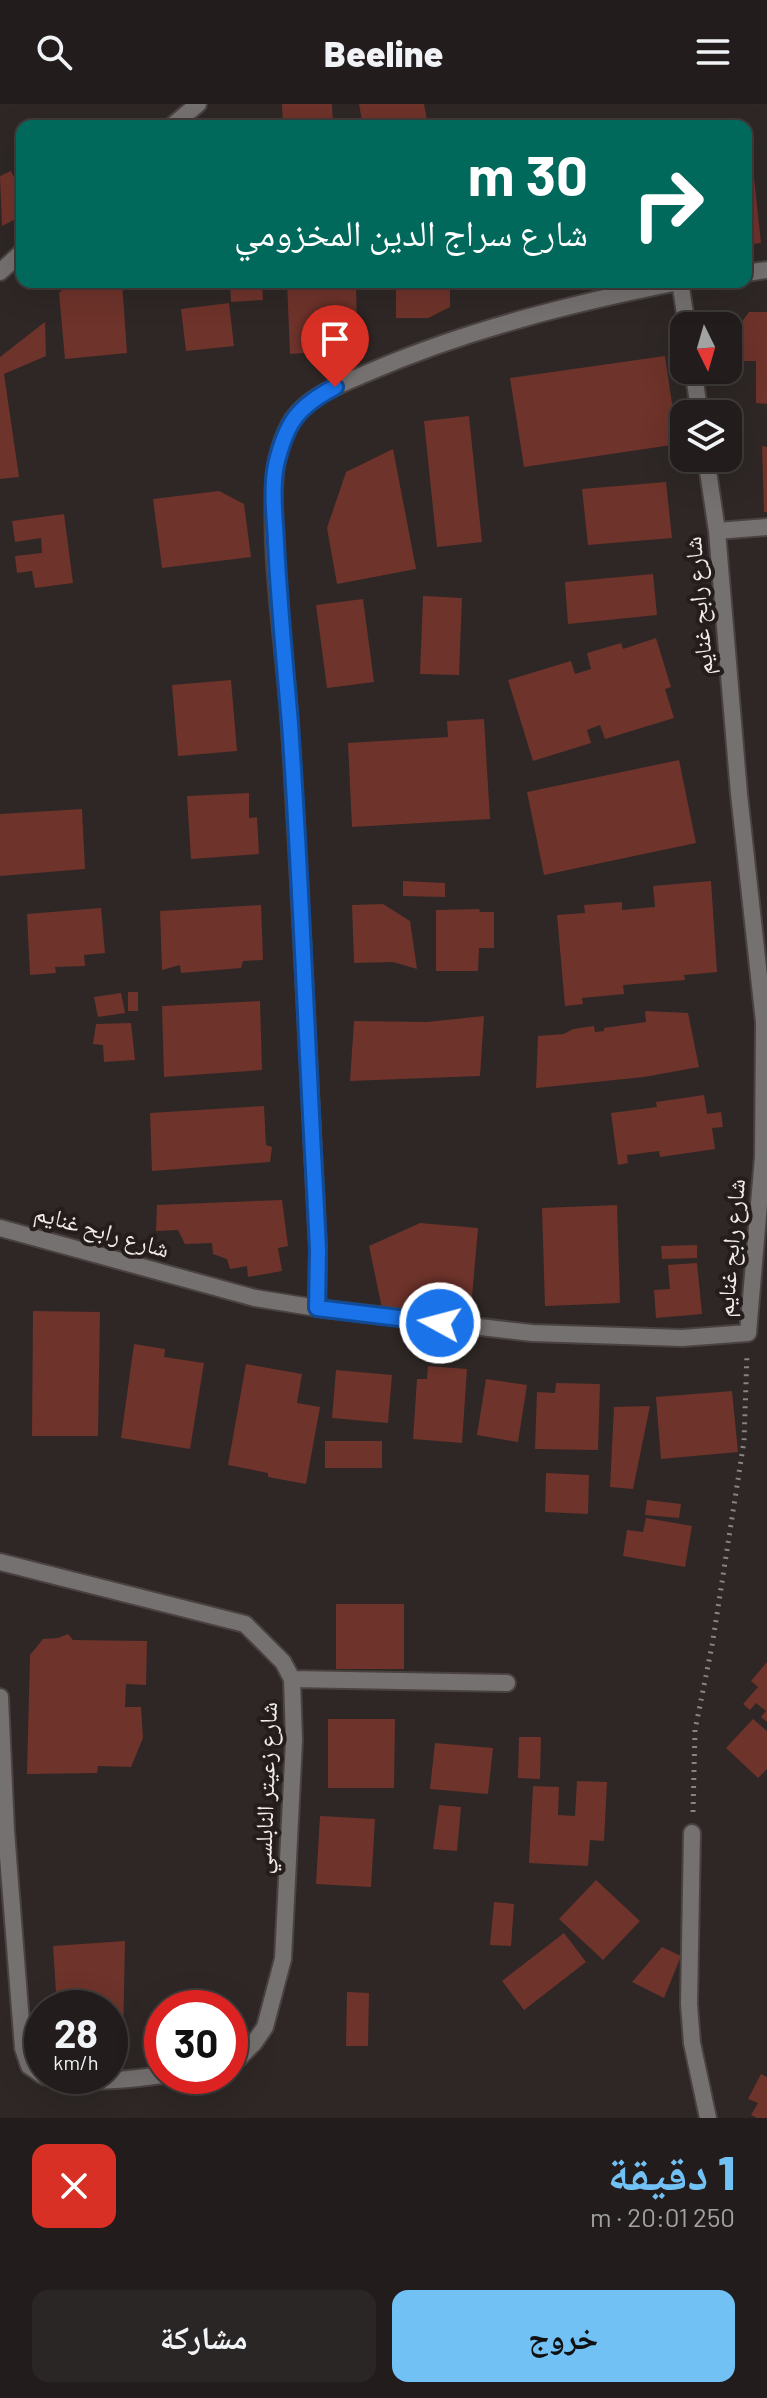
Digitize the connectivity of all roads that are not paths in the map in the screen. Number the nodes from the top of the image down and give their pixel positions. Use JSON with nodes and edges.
{"nodes":[{"id":1,"x":198,"y":104,"type":"edge"},
{"id":2,"x":179,"y":120,"type":"edge"},
{"id":3,"x":16,"y":257,"type":"edge"},
{"id":4,"x":0,"y":272,"type":"edge"},
{"id":5,"x":649,"y":288,"type":"edge"},
{"id":6,"x":681,"y":288,"type":"edge"},
{"id":7,"x":685,"y":312,"type":"edge"},
{"id":8,"x":708,"y":472,"type":"edge"},
{"id":9,"x":767,"y":527,"type":"edge"},
{"id":10,"x":717,"y":531,"type":"junction"},
{"id":11,"x":766,"y":1022,"type":"edge"},
{"id":12,"x":0,"y":1228,"type":"edge"},
{"id":13,"x":317,"y":1308,"type":"junction"},
{"id":14,"x":0,"y":1562,"type":"edge"},
{"id":15,"x":292,"y":1679,"type":"junction"},
{"id":16,"x":507,"y":1683,"type":"dead end"},
{"id":17,"x":0,"y":1697,"type":"edge"},
{"id":18,"x":692,"y":1833,"type":"road end"},
{"id":19,"x":248,"y":2047,"type":"edge"},
{"id":20,"x":24,"y":2051,"type":"edge"},
{"id":21,"x":708,"y":2118,"type":"edge"}],
"edges":[{"from":1,"to":2,"type":"street"},
{"from":3,"to":4,"type":"street"},
{"from":5,"to":13,"type":"street"},
{"from":6,"to":7,"type":"street"},
{"from":8,"to":10,"type":"street","name":"شارع رابح غنايم"},
{"from":9,"to":10,"type":"street"},
{"from":10,"to":11,"type":"street","name":"شارع رابح غنايم"},
{"from":11,"to":13,"type":"street","name":"شارع رابح غنايم"},
{"from":12,"to":13,"type":"street","name":"شارع رابح غنايم"},
{"from":14,"to":15,"type":"street","name":"شارع زعيتر النابلسي"},
{"from":15,"to":16,"type":"street"},
{"from":15,"to":19,"type":"street","name":"شارع زعيتر النابلسي"},
{"from":17,"to":20,"type":"street"},
{"from":18,"to":21,"type":"street"}]}
